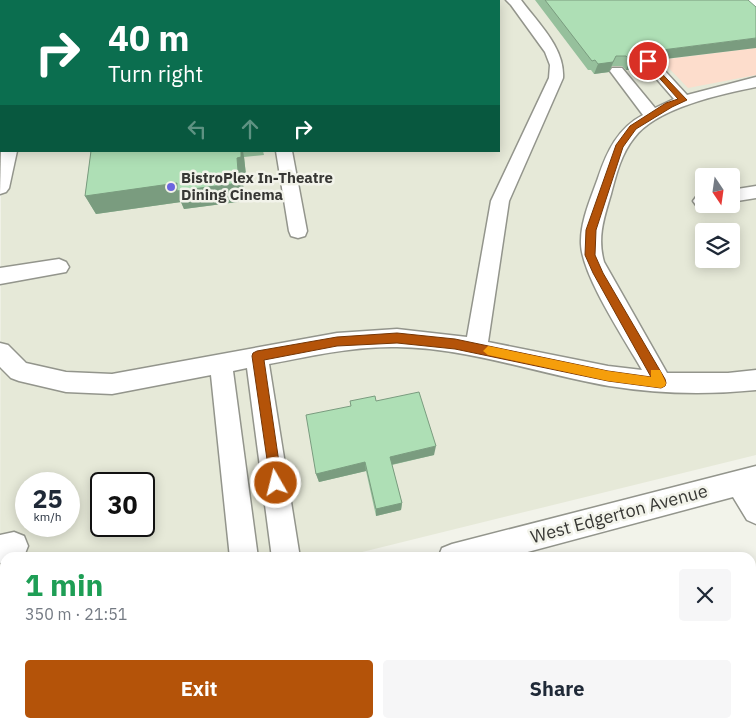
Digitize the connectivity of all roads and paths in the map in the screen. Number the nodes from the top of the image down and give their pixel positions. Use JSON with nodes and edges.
{"nodes":[{"id":1,"x":512,"y":0,"type":"edge"},
{"id":2,"x":752,"y":0,"type":"edge"},
{"id":3,"x":756,"y":4,"type":"edge"},
{"id":4,"x":648,"y":61,"type":"dead end"},
{"id":5,"x":617,"y":71,"type":"dead end"},
{"id":6,"x":756,"y":82,"type":"edge"},
{"id":7,"x":683,"y":100,"type":"junction"},
{"id":8,"x":652,"y":115,"type":"junction"},
{"id":9,"x":9,"y":152,"type":"edge"},
{"id":10,"x":284,"y":152,"type":"edge"},
{"id":11,"x":0,"y":188,"type":"edge"},
{"id":12,"x":756,"y":192,"type":"edge"},
{"id":13,"x":740,"y":195,"type":"edge"},
{"id":14,"x":298,"y":231,"type":"dead end"},
{"id":15,"x":59,"y":268,"type":"dead end"},
{"id":16,"x":0,"y":276,"type":"edge"},
{"id":17,"x":476,"y":348,"type":"junction"},
{"id":18,"x":0,"y":352,"type":"edge"},
{"id":19,"x":257,"y":356,"type":"junction"},
{"id":20,"x":221,"y":363,"type":"junction"},
{"id":21,"x":756,"y":380,"type":"edge"},
{"id":22,"x":661,"y":383,"type":"junction"},
{"id":23,"x":747,"y":481,"type":"edge"},
{"id":24,"x":756,"y":511,"type":"edge"},
{"id":25,"x":243,"y":552,"type":"edge"},
{"id":26,"x":285,"y":552,"type":"edge"},
{"id":27,"x":475,"y":552,"type":"edge"}],
"edges":[{"from":1,"to":17,"type":"street"},
{"from":2,"to":3,"type":"street"},
{"from":4,"to":7,"type":"street"},
{"from":5,"to":8,"type":"street"},
{"from":6,"to":7,"type":"street"},
{"from":7,"to":8,"type":"street"},
{"from":8,"to":22,"type":"street"},
{"from":9,"to":11,"type":"street"},
{"from":10,"to":14,"type":"street"},
{"from":12,"to":13,"type":"street"},
{"from":15,"to":16,"type":"street"},
{"from":17,"to":19,"type":"street"},
{"from":17,"to":22,"type":"street"},
{"from":18,"to":20,"type":"street"},
{"from":19,"to":20,"type":"street"},
{"from":19,"to":26,"type":"street"},
{"from":20,"to":25,"type":"street"},
{"from":21,"to":22,"type":"street"},
{"from":23,"to":24,"type":"street"},
{"from":23,"to":27,"type":"street","name":"West Edgerton Avenue"}]}
